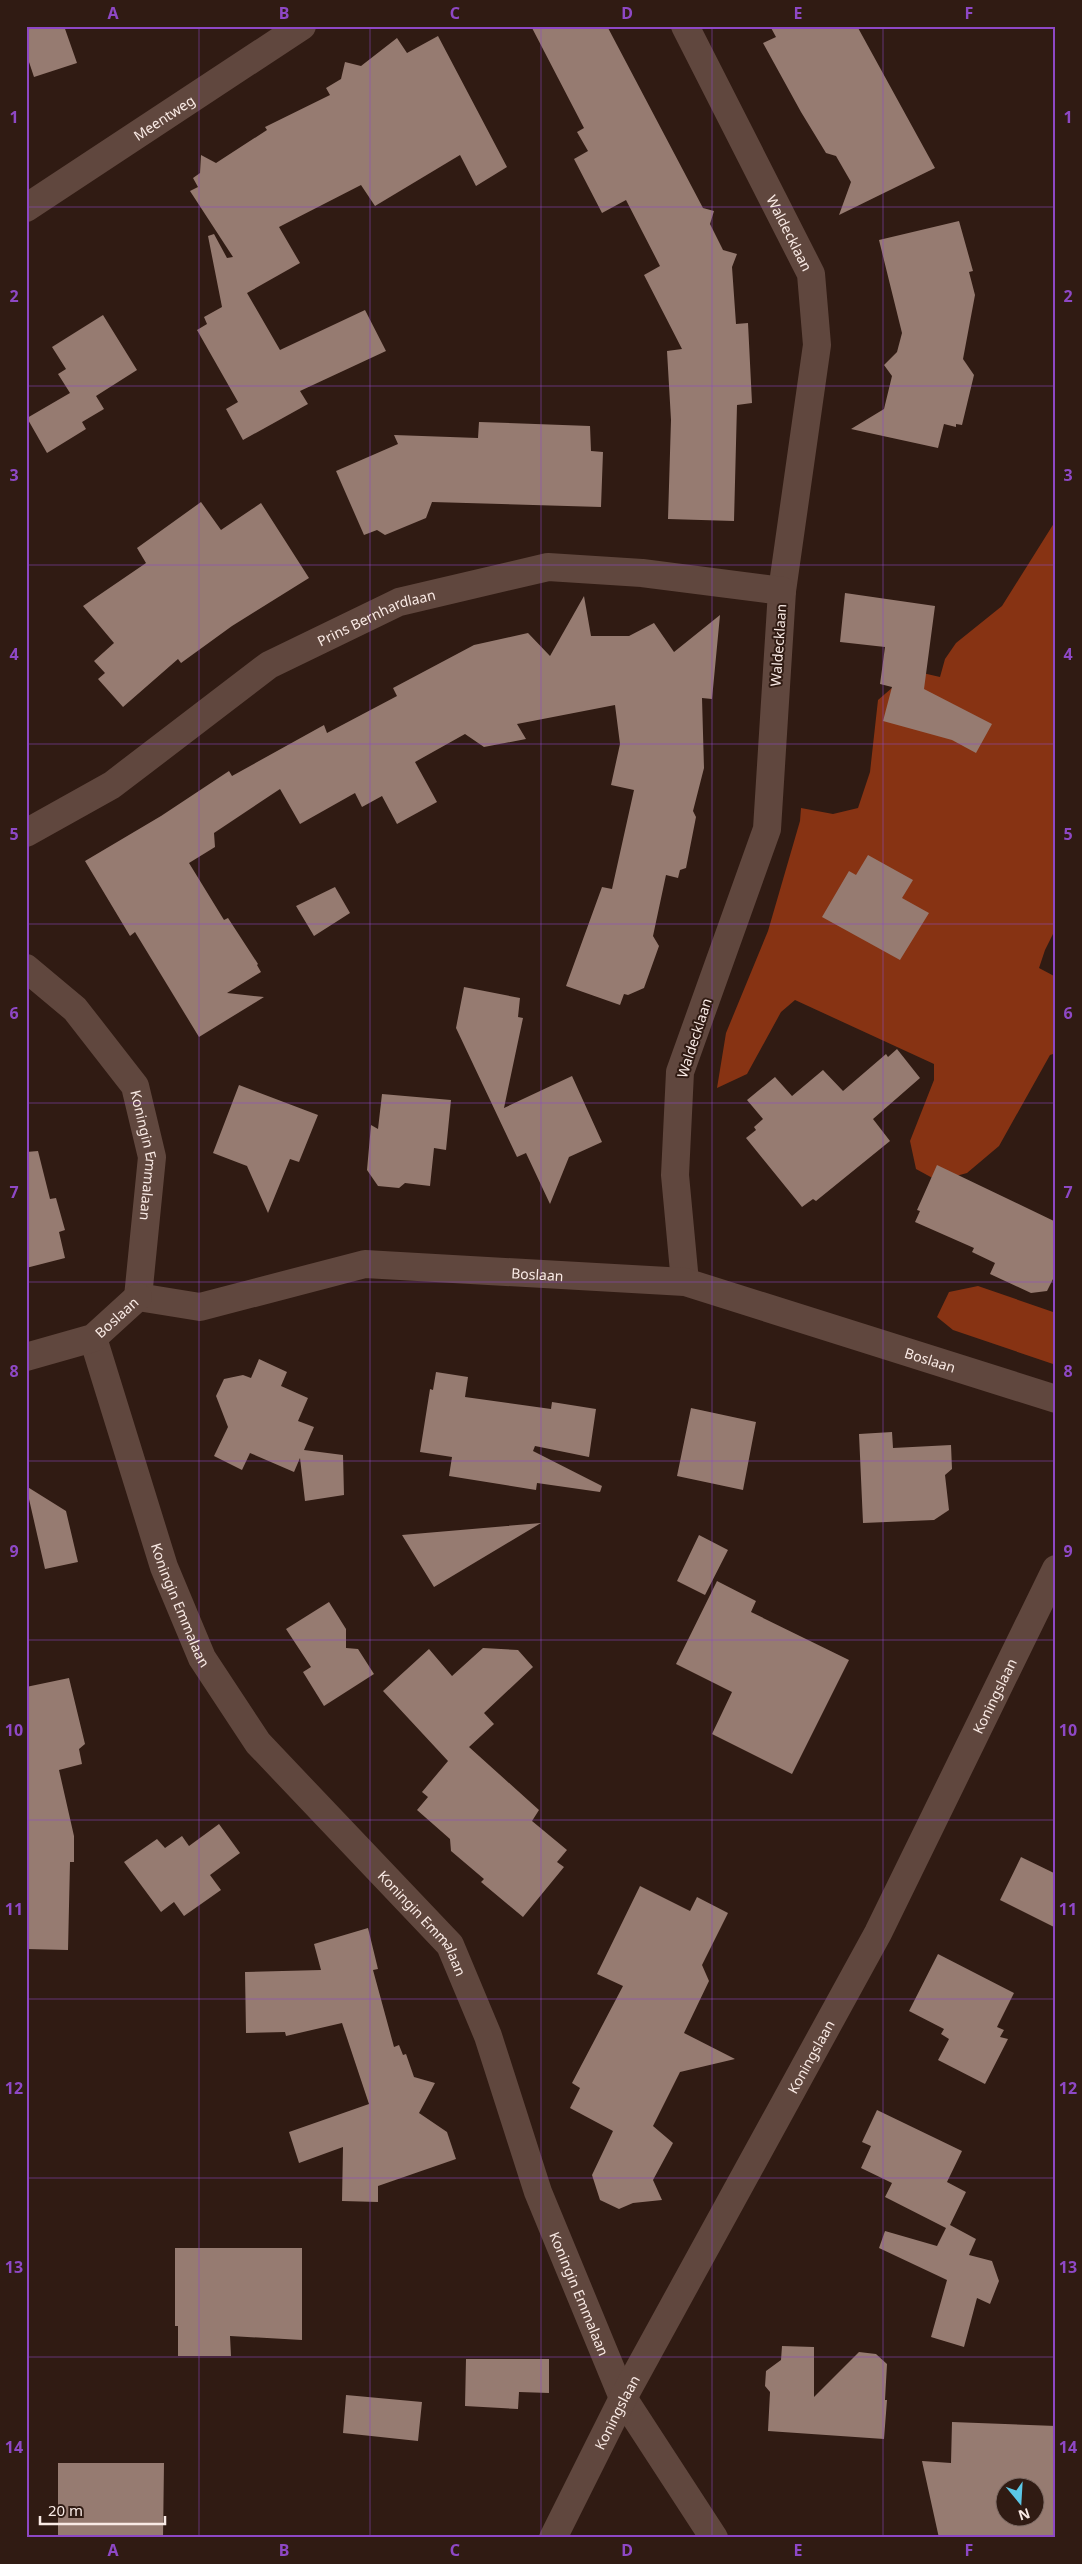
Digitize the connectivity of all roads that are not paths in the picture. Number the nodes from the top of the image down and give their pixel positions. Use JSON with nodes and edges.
{"nodes":[{"id":1,"x":302,"y":26,"type":"edge"},
{"id":2,"x":685,"y":26,"type":"edge"},
{"id":3,"x":26,"y":208,"type":"edge"},
{"id":4,"x":782,"y":590,"type":"junction"},
{"id":5,"x":26,"y":833,"type":"edge"},
{"id":6,"x":26,"y":968,"type":"edge"},
{"id":7,"x":685,"y":1282,"type":"junction"},
{"id":8,"x":138,"y":1297,"type":"junction"},
{"id":9,"x":93,"y":1338,"type":"junction"},
{"id":10,"x":26,"y":1357,"type":"edge"},
{"id":11,"x":1056,"y":1399,"type":"edge"},
{"id":12,"x":1056,"y":1569,"type":"edge"},
{"id":13,"x":623,"y":2398,"type":"junction"},
{"id":14,"x":553,"y":2538,"type":"edge"},
{"id":15,"x":714,"y":2538,"type":"edge"}],
"edges":[{"from":1,"to":3,"type":"street","name":"Meentweg"},
{"from":2,"to":4,"type":"street","name":"Waldecklaan"},
{"from":4,"to":5,"type":"street","name":"Prins Bernhardlaan"},
{"from":4,"to":7,"type":"street","name":"Waldecklaan"},
{"from":6,"to":8,"type":"street","name":"Koningin Emmalaan"},
{"from":7,"to":8,"type":"street","name":"Boslaan"},
{"from":7,"to":11,"type":"street","name":"Boslaan"},
{"from":8,"to":9,"type":"street","name":"Boslaan"},
{"from":9,"to":10,"type":"street","name":"Boslaan"},
{"from":9,"to":13,"type":"street","name":"Koningin Emmalaan"},
{"from":12,"to":13,"type":"street","name":"Koningslaan"},
{"from":13,"to":14,"type":"street","name":"Koningslaan"},
{"from":13,"to":15,"type":"street","name":"Koningin Emmalaan"}]}
